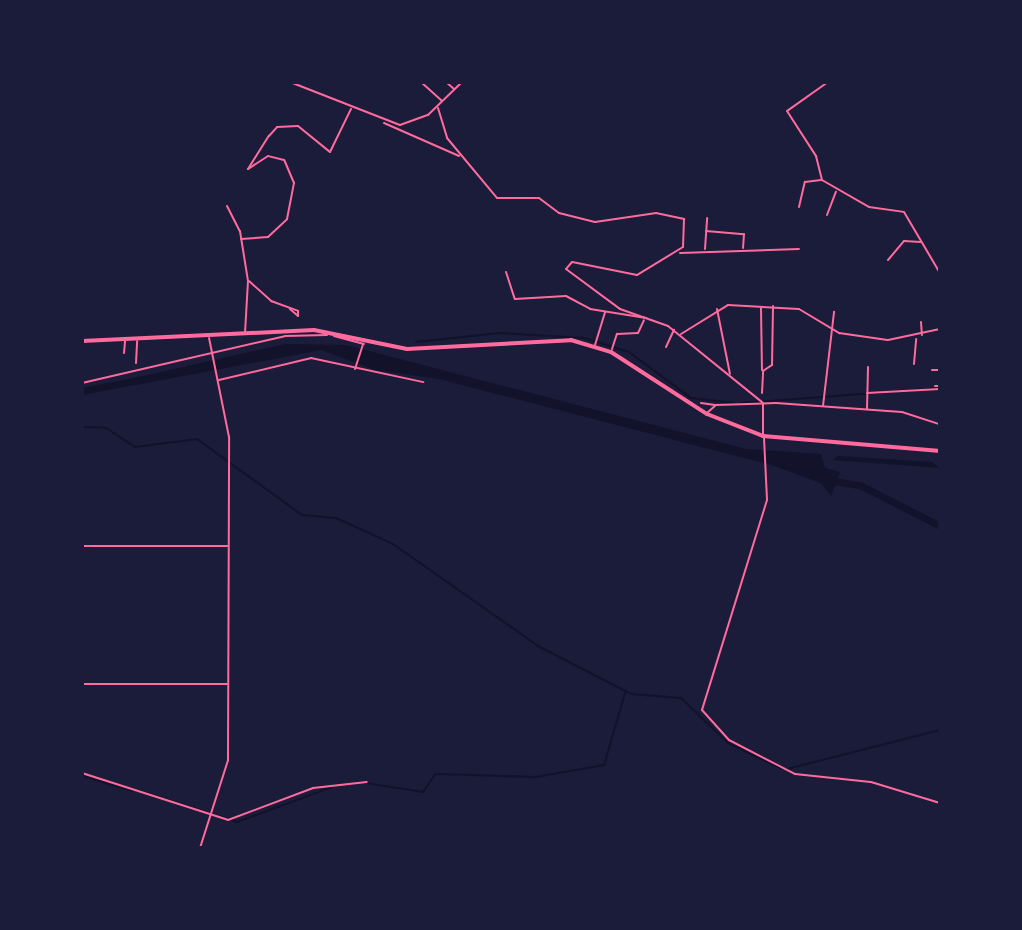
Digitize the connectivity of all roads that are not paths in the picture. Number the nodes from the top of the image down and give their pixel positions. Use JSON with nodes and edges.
{"nodes":[{"id":1,"x":290,"y":82,"type":"edge"},
{"id":2,"x":421,"y":82,"type":"edge"},
{"id":3,"x":446,"y":82,"type":"edge"},
{"id":4,"x":462,"y":82,"type":"edge"},
{"id":5,"x":828,"y":82,"type":"edge"},
{"id":6,"x":455,"y":89,"type":"junction"},
{"id":7,"x":443,"y":102,"type":"junction"},
{"id":8,"x":437,"y":107,"type":"junction"},
{"id":9,"x":351,"y":109,"type":"junction"},
{"id":10,"x":384,"y":123,"type":"junction"},
{"id":11,"x":460,"y":156,"type":"junction"},
{"id":12,"x":822,"y":180,"type":"junction"},
{"id":13,"x":837,"y":191,"type":"junction"},
{"id":14,"x":227,"y":206,"type":"dead end"},
{"id":15,"x":799,"y":207,"type":"dead end"},
{"id":16,"x":827,"y":215,"type":"dead end"},
{"id":17,"x":707,"y":218,"type":"dead end"},
{"id":18,"x":706,"y":231,"type":"junction"},
{"id":19,"x":241,"y":239,"type":"junction"},
{"id":20,"x":922,"y":241,"type":"junction"},
{"id":21,"x":743,"y":249,"type":"junction"},
{"id":22,"x":799,"y":249,"type":"dead end"},
{"id":23,"x":705,"y":250,"type":"junction"},
{"id":24,"x":678,"y":253,"type":"junction"},
{"id":25,"x":888,"y":260,"type":"dead end"},
{"id":26,"x":506,"y":272,"type":"dead end"},
{"id":27,"x":940,"y":273,"type":"edge"},
{"id":28,"x":248,"y":281,"type":"junction"},
{"id":29,"x":773,"y":306,"type":"junction"},
{"id":30,"x":717,"y":308,"type":"junction"},
{"id":31,"x":761,"y":308,"type":"junction"},
{"id":32,"x":290,"y":309,"type":"dead end"},
{"id":33,"x":605,"y":311,"type":"junction"},
{"id":34,"x":834,"y":312,"type":"dead end"},
{"id":35,"x":646,"y":318,"type":"junction"},
{"id":36,"x":921,"y":322,"type":"dead end"},
{"id":37,"x":830,"y":329,"type":"junction"},
{"id":38,"x":940,"y":329,"type":"edge"},
{"id":39,"x":674,"y":330,"type":"junction"},
{"id":40,"x":245,"y":334,"type":"junction"},
{"id":41,"x":680,"y":335,"type":"junction"},
{"id":42,"x":922,"y":336,"type":"junction"},
{"id":43,"x":208,"y":337,"type":"junction"},
{"id":44,"x":916,"y":338,"type":"junction"},
{"id":45,"x":125,"y":340,"type":"junction"},
{"id":46,"x":137,"y":340,"type":"junction"},
{"id":47,"x":82,"y":341,"type":"edge"},
{"id":48,"x":364,"y":343,"type":"junction"},
{"id":49,"x":594,"y":345,"type":"junction"},
{"id":50,"x":666,"y":347,"type":"dead end"},
{"id":51,"x":611,"y":352,"type":"junction"},
{"id":52,"x":124,"y":353,"type":"dead end"},
{"id":53,"x":212,"y":354,"type":"junction"},
{"id":54,"x":136,"y":363,"type":"dead end"},
{"id":55,"x":914,"y":364,"type":"dead end"},
{"id":56,"x":355,"y":366,"type":"junction"},
{"id":57,"x":868,"y":367,"type":"dead end"},
{"id":58,"x":932,"y":370,"type":"dead end"},
{"id":59,"x":940,"y":370,"type":"edge"},
{"id":60,"x":763,"y":371,"type":"junction"},
{"id":61,"x":730,"y":374,"type":"junction"},
{"id":62,"x":217,"y":378,"type":"junction"},
{"id":63,"x":423,"y":382,"type":"dead end"},
{"id":64,"x":82,"y":383,"type":"edge"},
{"id":65,"x":935,"y":386,"type":"dead end"},
{"id":66,"x":940,"y":388,"type":"edge"},
{"id":67,"x":867,"y":393,"type":"junction"},
{"id":68,"x":761,"y":394,"type":"junction"},
{"id":69,"x":701,"y":403,"type":"dead end"},
{"id":70,"x":763,"y":403,"type":"junction"},
{"id":71,"x":716,"y":405,"type":"junction"},
{"id":72,"x":823,"y":406,"type":"junction"},
{"id":73,"x":867,"y":409,"type":"junction"},
{"id":74,"x":707,"y":414,"type":"junction"},
{"id":75,"x":940,"y":424,"type":"edge"},
{"id":76,"x":763,"y":436,"type":"junction"},
{"id":77,"x":940,"y":451,"type":"edge"},
{"id":78,"x":82,"y":546,"type":"edge"},
{"id":79,"x":228,"y":546,"type":"junction"},
{"id":80,"x":82,"y":684,"type":"edge"},
{"id":81,"x":228,"y":684,"type":"junction"},
{"id":82,"x":82,"y":773,"type":"edge"},
{"id":83,"x":367,"y":782,"type":"dead end"},
{"id":84,"x":940,"y":803,"type":"edge"},
{"id":85,"x":214,"y":817,"type":"junction"},
{"id":86,"x":200,"y":848,"type":"edge"}],
"edges":[{"from":1,"to":9,"type":"street"},
{"from":2,"to":7,"type":"street"},
{"from":3,"to":6,"type":"street"},
{"from":4,"to":6,"type":"street"},
{"from":5,"to":12,"type":"street"},
{"from":6,"to":7,"type":"street"},
{"from":7,"to":8,"type":"street"},
{"from":8,"to":10,"type":"street"},
{"from":8,"to":11,"type":"street"},
{"from":9,"to":10,"type":"street"},
{"from":9,"to":19,"type":"street"},
{"from":10,"to":11,"type":"street"},
{"from":11,"to":24,"type":"street"},
{"from":12,"to":13,"type":"street"},
{"from":12,"to":15,"type":"street"},
{"from":13,"to":16,"type":"street"},
{"from":13,"to":20,"type":"street"},
{"from":14,"to":19,"type":"street"},
{"from":17,"to":18,"type":"street"},
{"from":18,"to":21,"type":"street"},
{"from":18,"to":23,"type":"street"},
{"from":19,"to":28,"type":"street"},
{"from":20,"to":25,"type":"street"},
{"from":20,"to":27,"type":"street"},
{"from":21,"to":22,"type":"street"},
{"from":21,"to":23,"type":"street"},
{"from":23,"to":24,"type":"street"},
{"from":24,"to":35,"type":"street"},
{"from":26,"to":33,"type":"street"},
{"from":28,"to":32,"type":"street"},
{"from":28,"to":40,"type":"street"},
{"from":29,"to":31,"type":"street"},
{"from":29,"to":37,"type":"street"},
{"from":29,"to":60,"type":"street"},
{"from":30,"to":31,"type":"street"},
{"from":30,"to":41,"type":"street"},
{"from":30,"to":61,"type":"street"},
{"from":31,"to":60,"type":"street"},
{"from":33,"to":35,"type":"street"},
{"from":33,"to":49,"type":"street"},
{"from":34,"to":37,"type":"street"},
{"from":35,"to":39,"type":"street"},
{"from":35,"to":51,"type":"street"},
{"from":36,"to":42,"type":"street"},
{"from":37,"to":44,"type":"street"},
{"from":37,"to":72,"type":"street"},
{"from":38,"to":42,"type":"street"},
{"from":39,"to":41,"type":"street"},
{"from":39,"to":50,"type":"street"},
{"from":40,"to":43,"type":"highway"},
{"from":40,"to":48,"type":"highway"},
{"from":41,"to":61,"type":"street"},
{"from":42,"to":44,"type":"street"},
{"from":43,"to":46,"type":"highway"},
{"from":43,"to":53,"type":"street"},
{"from":44,"to":55,"type":"street"},
{"from":45,"to":46,"type":"highway"},
{"from":45,"to":47,"type":"highway"},
{"from":45,"to":52,"type":"street"},
{"from":46,"to":54,"type":"street"},
{"from":48,"to":49,"type":"highway"},
{"from":48,"to":53,"type":"street"},
{"from":48,"to":56,"type":"street"},
{"from":49,"to":51,"type":"highway"},
{"from":51,"to":74,"type":"highway"},
{"from":53,"to":62,"type":"street"},
{"from":53,"to":64,"type":"street"},
{"from":56,"to":62,"type":"street"},
{"from":56,"to":63,"type":"street"},
{"from":57,"to":67,"type":"street"},
{"from":58,"to":59,"type":"street"},
{"from":60,"to":68,"type":"street"},
{"from":61,"to":68,"type":"street"},
{"from":62,"to":79,"type":"street"},
{"from":65,"to":66,"type":"street"},
{"from":66,"to":67,"type":"street"},
{"from":67,"to":73,"type":"street"},
{"from":68,"to":70,"type":"street"},
{"from":69,"to":71,"type":"street"},
{"from":70,"to":71,"type":"street"},
{"from":70,"to":72,"type":"street"},
{"from":70,"to":76,"type":"street"},
{"from":71,"to":74,"type":"street"},
{"from":72,"to":73,"type":"street"},
{"from":73,"to":75,"type":"street"},
{"from":74,"to":76,"type":"highway"},
{"from":76,"to":77,"type":"highway"},
{"from":76,"to":84,"type":"street"},
{"from":78,"to":79,"type":"street"},
{"from":79,"to":81,"type":"street"},
{"from":80,"to":81,"type":"street"},
{"from":81,"to":85,"type":"street"},
{"from":82,"to":85,"type":"street"},
{"from":83,"to":85,"type":"street"},
{"from":85,"to":86,"type":"street"}]}
